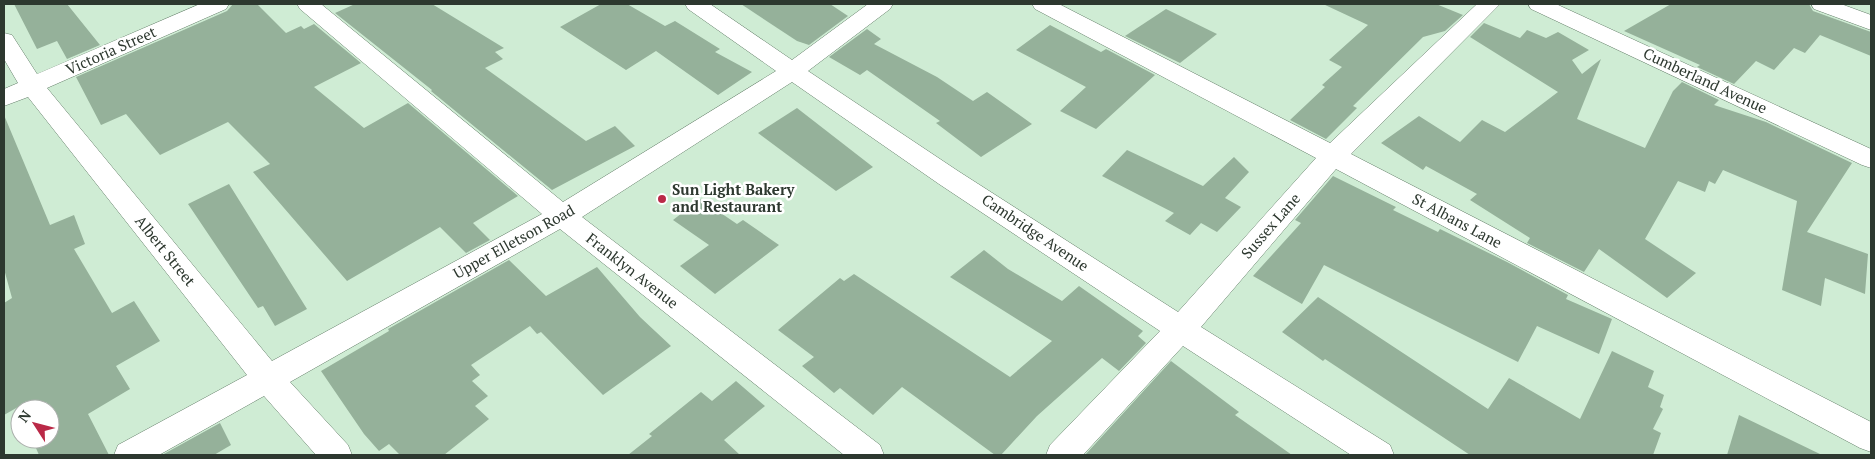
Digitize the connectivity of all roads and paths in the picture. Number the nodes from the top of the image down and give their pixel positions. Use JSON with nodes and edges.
{"nodes":[{"id":1,"x":218,"y":4,"type":"edge"},
{"id":2,"x":308,"y":4,"type":"edge"},
{"id":3,"x":696,"y":4,"type":"edge"},
{"id":4,"x":882,"y":4,"type":"edge"},
{"id":5,"x":1043,"y":4,"type":"edge"},
{"id":6,"x":1489,"y":4,"type":"edge"},
{"id":7,"x":1539,"y":4,"type":"edge"},
{"id":8,"x":1822,"y":4,"type":"edge"},
{"id":9,"x":1871,"y":23,"type":"edge"},
{"id":10,"x":4,"y":40,"type":"edge"},
{"id":11,"x":791,"y":72,"type":"junction"},
{"id":12,"x":32,"y":86,"type":"junction"},
{"id":13,"x":4,"y":98,"type":"edge"},
{"id":14,"x":1333,"y":156,"type":"junction"},
{"id":15,"x":1871,"y":159,"type":"edge"},
{"id":16,"x":562,"y":216,"type":"junction"},
{"id":17,"x":1180,"y":330,"type":"junction"},
{"id":18,"x":267,"y":378,"type":"junction"},
{"id":19,"x":1871,"y":438,"type":"edge"},
{"id":20,"x":130,"y":455,"type":"edge"},
{"id":21,"x":336,"y":455,"type":"edge"},
{"id":22,"x":868,"y":455,"type":"edge"},
{"id":23,"x":1062,"y":455,"type":"edge"},
{"id":24,"x":1378,"y":455,"type":"edge"}],
"edges":[{"from":1,"to":12,"type":"street","name":"Victoria Street"},
{"from":2,"to":16,"type":"street","name":"Franklyn Avenue"},
{"from":3,"to":11,"type":"street","name":"Cambridge Avenue"},
{"from":4,"to":11,"type":"street","name":"Upper Elletson Road"},
{"from":5,"to":14,"type":"street","name":"St Albans Lane"},
{"from":6,"to":14,"type":"street","name":"Sussex Lane"},
{"from":7,"to":15,"type":"street","name":"Cumberland Avenue"},
{"from":8,"to":9,"type":"street"},
{"from":10,"to":12,"type":"street","name":"Albert Street"},
{"from":11,"to":16,"type":"street","name":"Upper Elletson Road"},
{"from":11,"to":17,"type":"street","name":"Cambridge Avenue"},
{"from":12,"to":13,"type":"street","name":"Victoria Street"},
{"from":12,"to":18,"type":"street","name":"Albert Street"},
{"from":14,"to":17,"type":"street","name":"Sussex Lane"},
{"from":14,"to":19,"type":"street","name":"St Albans Lane"},
{"from":16,"to":18,"type":"street","name":"Upper Elletson Road"},
{"from":16,"to":22,"type":"street","name":"Franklyn Avenue"},
{"from":17,"to":23,"type":"street","name":"Sussex Lane"},
{"from":17,"to":24,"type":"street","name":"Cambridge Avenue"},
{"from":18,"to":20,"type":"street","name":"Upper Elletson Road"},
{"from":18,"to":21,"type":"street","name":"Albert Street"}]}
